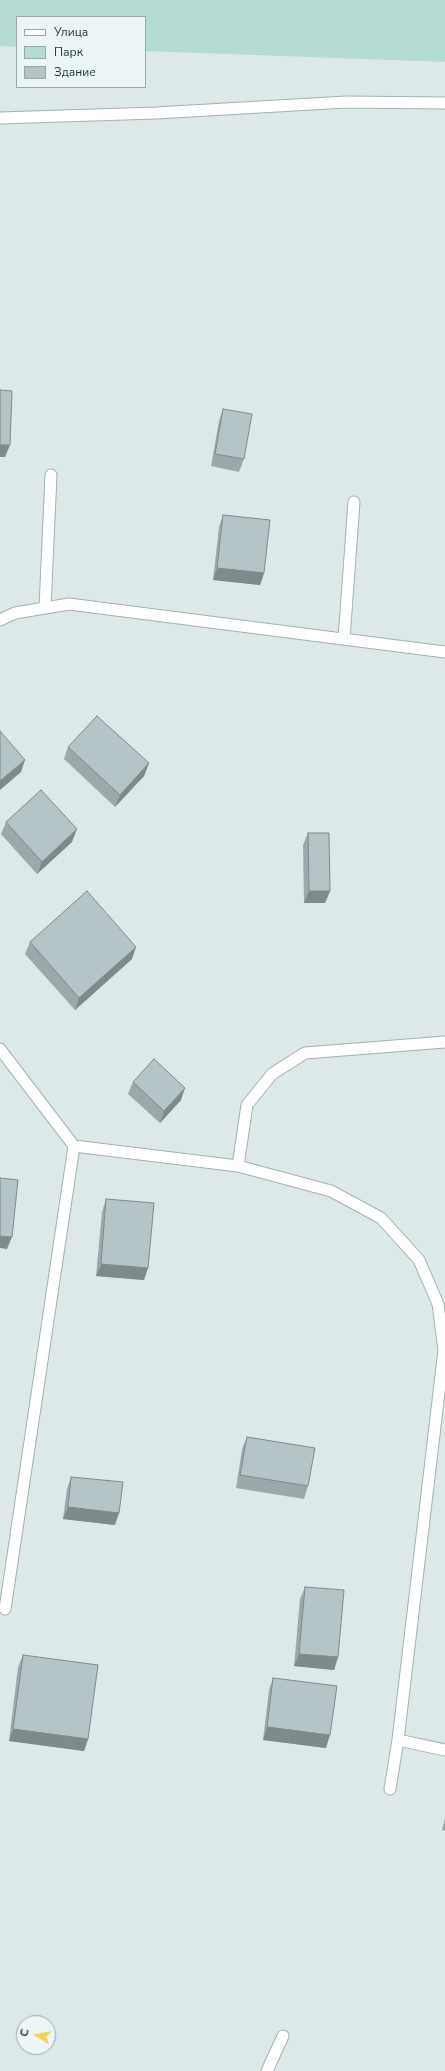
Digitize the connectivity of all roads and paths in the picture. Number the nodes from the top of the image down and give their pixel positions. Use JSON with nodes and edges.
{"nodes":[{"id":1,"x":445,"y":103,"type":"edge"},
{"id":2,"x":0,"y":118,"type":"edge"},
{"id":3,"x":51,"y":475,"type":"dead end"},
{"id":4,"x":354,"y":502,"type":"dead end"},
{"id":5,"x":45,"y":608,"type":"junction"},
{"id":6,"x":0,"y":620,"type":"edge"},
{"id":7,"x":344,"y":639,"type":"junction"},
{"id":8,"x":445,"y":652,"type":"edge"},
{"id":9,"x":445,"y":1042,"type":"edge"},
{"id":10,"x":0,"y":1049,"type":"edge"},
{"id":11,"x":74,"y":1146,"type":"junction"},
{"id":12,"x":238,"y":1166,"type":"junction"},
{"id":13,"x":5,"y":1609,"type":"dead end"},
{"id":14,"x":398,"y":1740,"type":"junction"},
{"id":15,"x":445,"y":1750,"type":"edge"},
{"id":16,"x":390,"y":1789,"type":"dead end"},
{"id":17,"x":283,"y":2036,"type":"dead end"},
{"id":18,"x":267,"y":2071,"type":"edge"}],
"edges":[{"from":1,"to":2,"type":"street"},
{"from":3,"to":5,"type":"street"},
{"from":4,"to":7,"type":"street"},
{"from":5,"to":6,"type":"street"},
{"from":5,"to":7,"type":"street"},
{"from":7,"to":8,"type":"street"},
{"from":9,"to":12,"type":"street"},
{"from":10,"to":11,"type":"street"},
{"from":11,"to":12,"type":"street"},
{"from":11,"to":13,"type":"street"},
{"from":12,"to":14,"type":"street"},
{"from":14,"to":15,"type":"street"},
{"from":14,"to":16,"type":"street"},
{"from":17,"to":18,"type":"street"}]}
